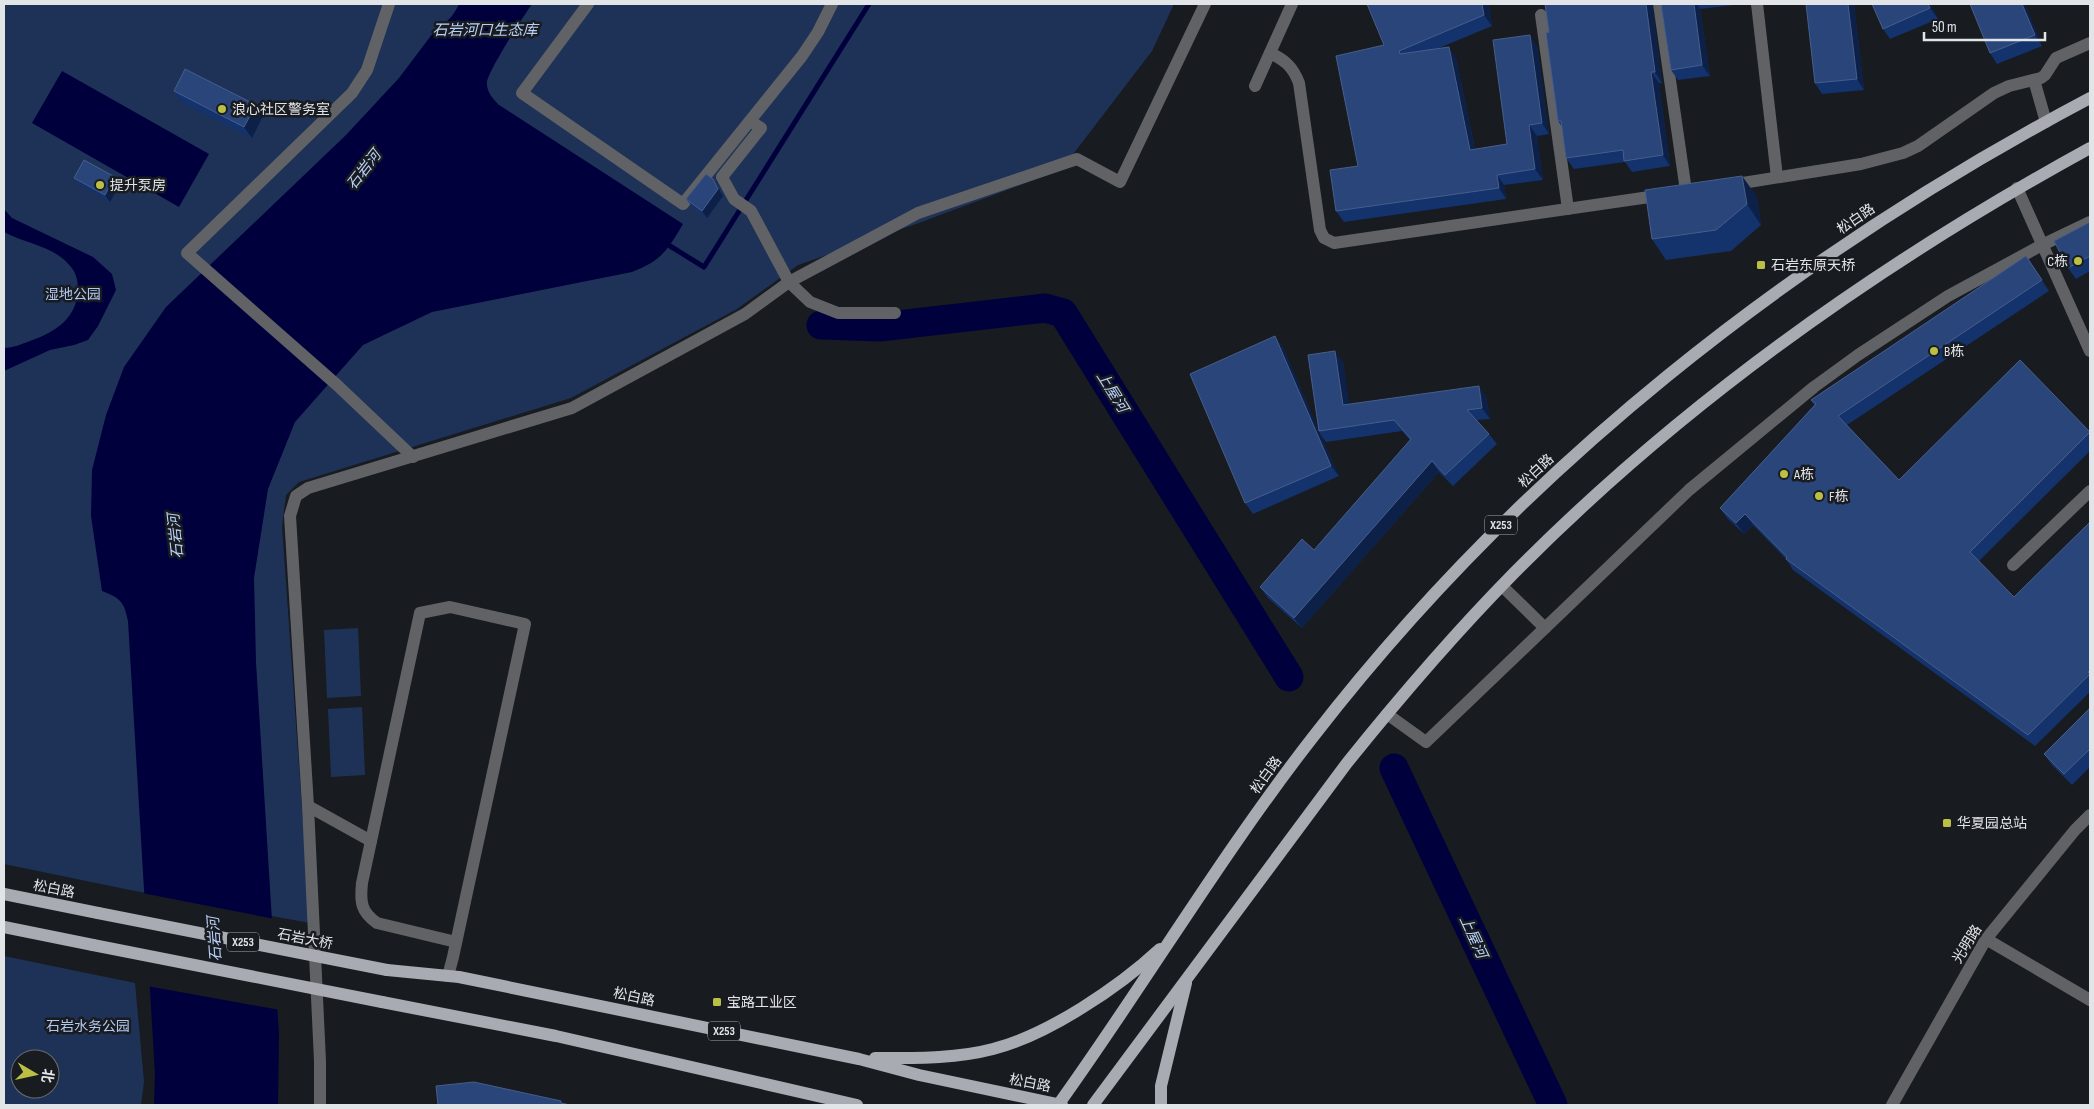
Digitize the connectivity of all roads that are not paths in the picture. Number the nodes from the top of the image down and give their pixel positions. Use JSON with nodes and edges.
{"nodes":[{"id":1,"x":389,"y":4,"type":"edge"},
{"id":2,"x":588,"y":4,"type":"edge"},
{"id":3,"x":832,"y":4,"type":"edge"},
{"id":4,"x":1205,"y":4,"type":"edge"},
{"id":5,"x":1292,"y":4,"type":"edge"},
{"id":6,"x":1660,"y":4,"type":"edge"},
{"id":7,"x":1757,"y":4,"type":"edge"},
{"id":8,"x":1542,"y":16,"type":"dead end"},
{"id":9,"x":2090,"y":43,"type":"edge"},
{"id":10,"x":1270,"y":53,"type":"junction"},
{"id":11,"x":2034,"y":80,"type":"junction"},
{"id":12,"x":1255,"y":86,"type":"dead end"},
{"id":13,"x":2090,"y":98,"type":"edge"},
{"id":14,"x":750,"y":121,"type":"junction"},
{"id":15,"x":2046,"y":122,"type":"junction"},
{"id":16,"x":2090,"y":148,"type":"edge"},
{"id":17,"x":1777,"y":177,"type":"junction"},
{"id":18,"x":1713,"y":187,"type":"edge"},
{"id":19,"x":2017,"y":188,"type":"junction"},
{"id":20,"x":1568,"y":209,"type":"junction"},
{"id":21,"x":2090,"y":222,"type":"edge"},
{"id":22,"x":2042,"y":245,"type":"junction"},
{"id":23,"x":789,"y":282,"type":"junction"},
{"id":24,"x":895,"y":312,"type":"dead end"},
{"id":25,"x":2090,"y":351,"type":"edge"},
{"id":26,"x":413,"y":457,"type":"junction"},
{"id":27,"x":2090,"y":492,"type":"edge"},
{"id":28,"x":2013,"y":565,"type":"dead end"},
{"id":29,"x":1502,"y":586,"type":"junction"},
{"id":30,"x":1545,"y":628,"type":"junction"},
{"id":31,"x":1387,"y":714,"type":"junction"},
{"id":32,"x":308,"y":806,"type":"junction"},
{"id":33,"x":2090,"y":815,"type":"edge"},
{"id":34,"x":371,"y":841,"type":"junction"},
{"id":35,"x":4,"y":894,"type":"edge"},
{"id":36,"x":98,"y":913,"type":"joint"},
{"id":37,"x":4,"y":927,"type":"edge"},
{"id":38,"x":1175,"y":935,"type":"junction"},
{"id":39,"x":1986,"y":939,"type":"junction"},
{"id":40,"x":456,"y":942,"type":"junction"},
{"id":41,"x":388,"y":970,"type":"joint"},
{"id":42,"x":448,"y":976,"type":"junction"},
{"id":43,"x":1187,"y":978,"type":"junction"},
{"id":44,"x":2090,"y":1000,"type":"edge"},
{"id":45,"x":859,"y":1059,"type":"junction"},
{"id":46,"x":320,"y":1105,"type":"edge"},
{"id":47,"x":857,"y":1105,"type":"edge"},
{"id":48,"x":1060,"y":1105,"type":"edge"},
{"id":49,"x":1093,"y":1105,"type":"edge"},
{"id":50,"x":1161,"y":1105,"type":"edge"},
{"id":51,"x":1892,"y":1105,"type":"edge"}],
"edges":[{"from":1,"to":26,"type":"street"},
{"from":2,"to":14,"type":"street"},
{"from":3,"to":14,"type":"street"},
{"from":4,"to":23,"type":"street"},
{"from":5,"to":10,"type":"street"},
{"from":6,"to":20,"type":"street"},
{"from":7,"to":17,"type":"street"},
{"from":8,"to":20,"type":"street"},
{"from":9,"to":11,"type":"street"},
{"from":10,"to":12,"type":"street"},
{"from":10,"to":20,"type":"street"},
{"from":11,"to":15,"type":"street"},
{"from":11,"to":17,"type":"street"},
{"from":13,"to":15,"type":"main road","name":"松白路","number":"X253"},
{"from":14,"to":23,"type":"street"},
{"from":15,"to":38,"type":"main road","name":"松白路","number":"X253"},
{"from":16,"to":19,"type":"main road"},
{"from":17,"to":18,"type":"street"},
{"from":19,"to":22,"type":"street"},
{"from":19,"to":29,"type":"main road"},
{"from":21,"to":22,"type":"street"},
{"from":22,"to":25,"type":"street"},
{"from":22,"to":30,"type":"street"},
{"from":23,"to":24,"type":"street"},
{"from":23,"to":26,"type":"street"},
{"from":26,"to":32,"type":"street"},
{"from":27,"to":28,"type":"street"},
{"from":29,"to":30,"type":"street"},
{"from":29,"to":31,"type":"main road"},
{"from":30,"to":31,"type":"street"},
{"from":31,"to":43,"type":"main road"},
{"from":32,"to":34,"type":"street"},
{"from":32,"to":46,"type":"street"},
{"from":33,"to":39,"type":"street","name":"光明路"},
{"from":34,"to":40,"type":"street"},
{"from":34,"to":40,"type":"street"},
{"from":35,"to":36,"type":"main road","name":"松白路","number":"X253"},
{"from":36,"to":41,"type":"main road","name":"石岩大桥","number":"X253","bridge":true},
{"from":37,"to":47,"type":"main road","number":"X253","bridge":true},
{"from":38,"to":45,"type":"main road"},
{"from":38,"to":48,"type":"main road","name":"松白路","number":"X253"},
{"from":39,"to":44,"type":"street"},
{"from":39,"to":51,"type":"street","name":"光明路"},
{"from":40,"to":42,"type":"street"},
{"from":41,"to":42,"type":"main road","name":"松白路","number":"X253"},
{"from":42,"to":45,"type":"main road","name":"松白路","number":"X253"},
{"from":43,"to":49,"type":"main road"},
{"from":43,"to":50,"type":"main road"},
{"from":45,"to":48,"type":"main road","name":"松白路","number":"X253"}]}
